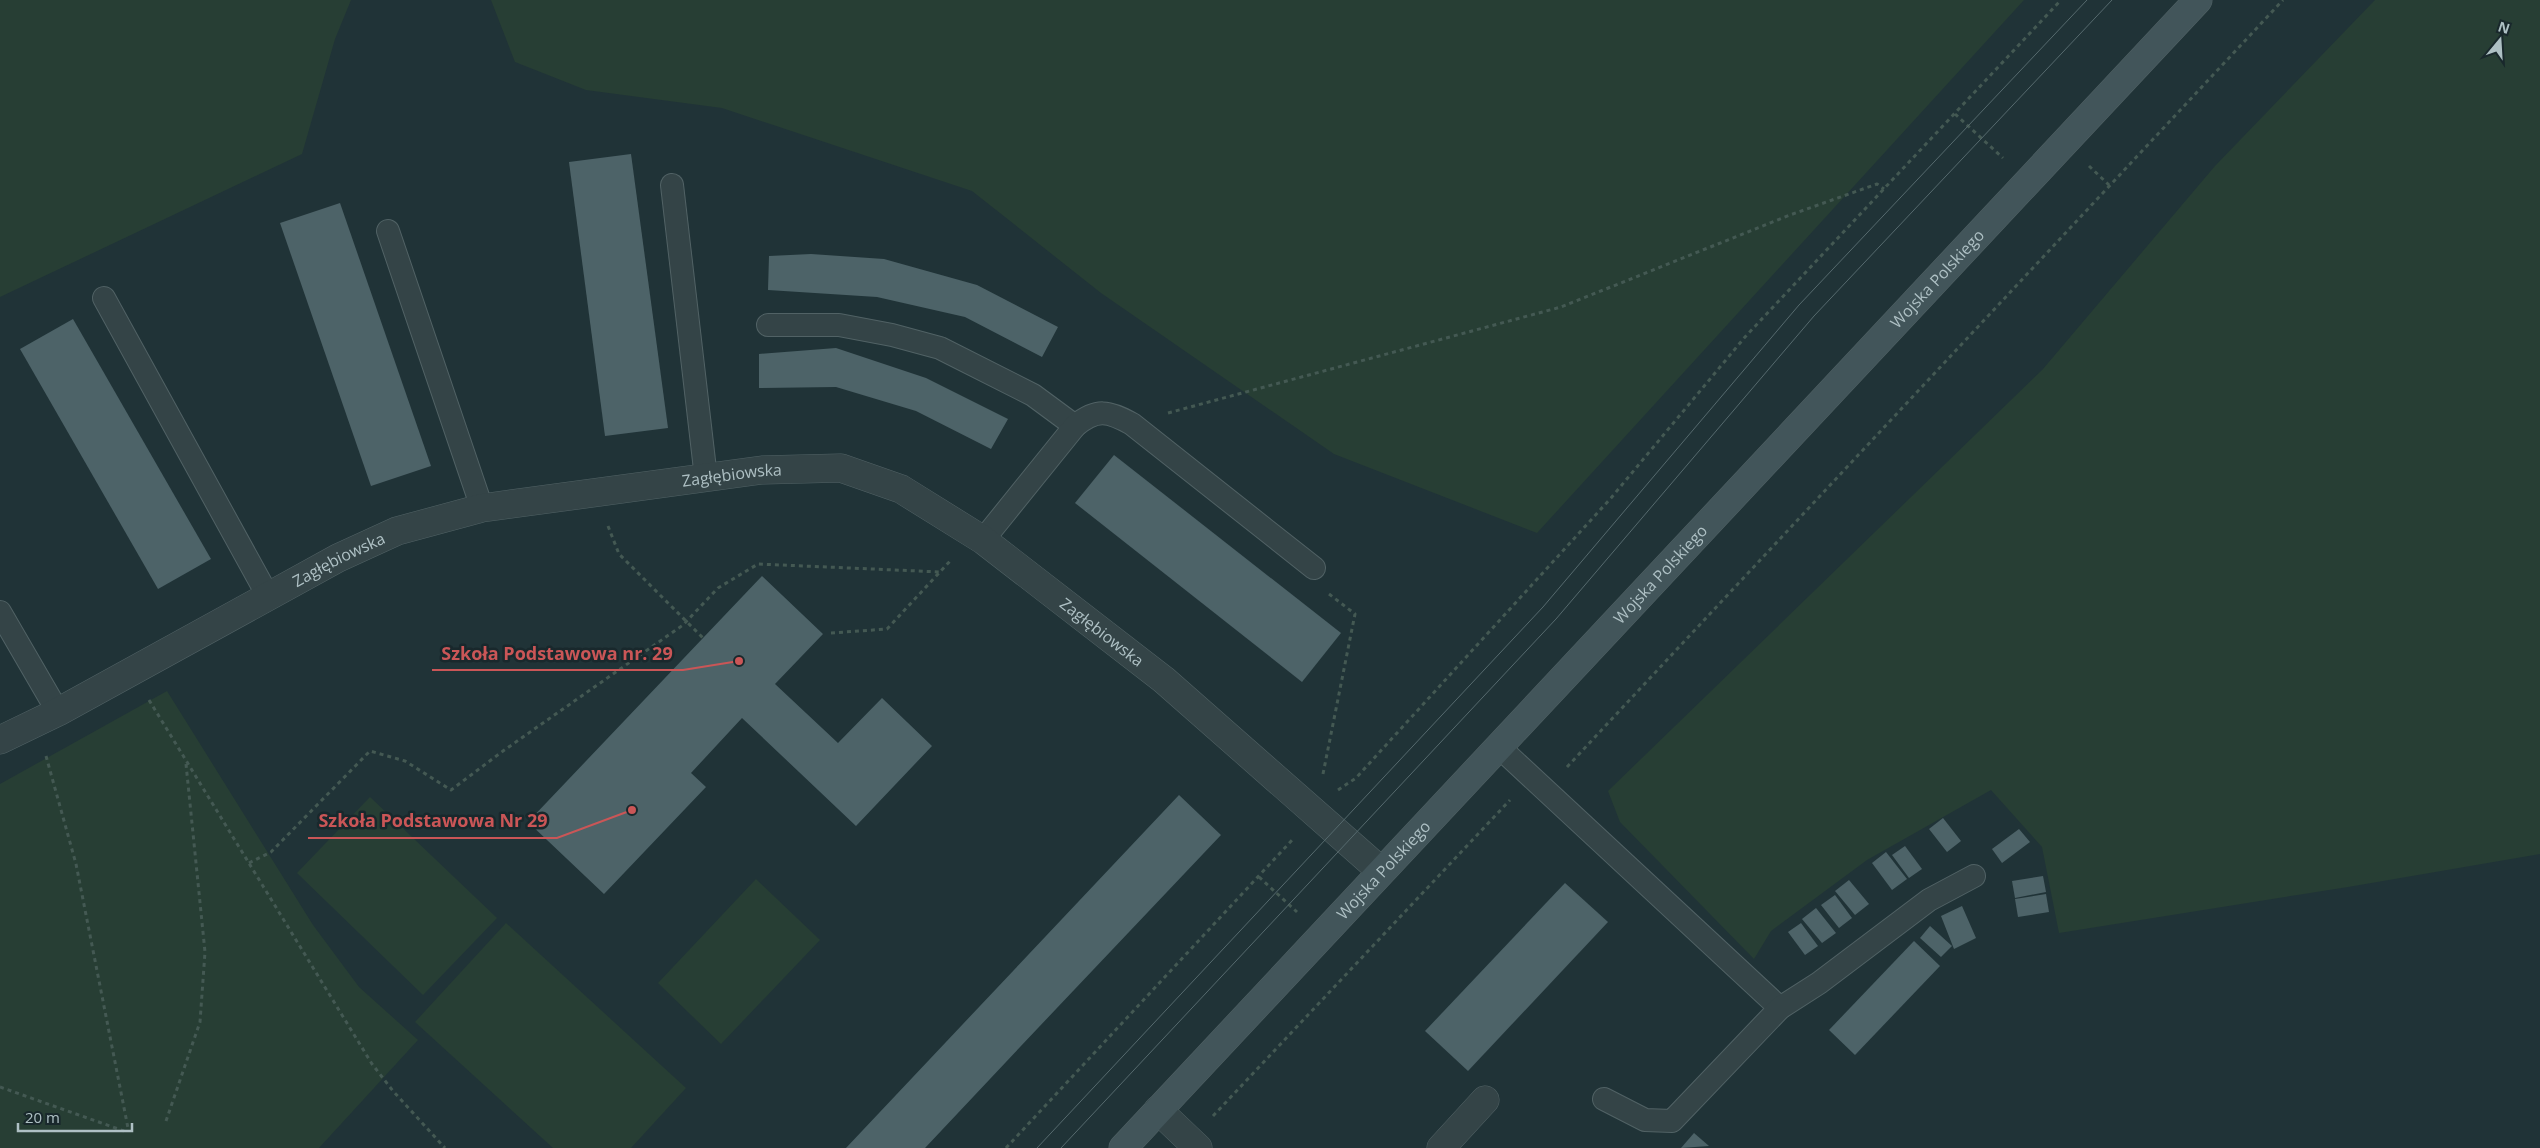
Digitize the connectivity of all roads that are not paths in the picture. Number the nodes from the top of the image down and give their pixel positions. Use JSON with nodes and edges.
{"nodes":[{"id":1,"x":2198,"y":0,"type":"edge"},
{"id":2,"x":672,"y":185,"type":"dead end"},
{"id":3,"x":388,"y":231,"type":"dead end"},
{"id":4,"x":104,"y":298,"type":"dead end"},
{"id":5,"x":768,"y":325,"type":"dead end"},
{"id":6,"x":1075,"y":426,"type":"junction"},
{"id":7,"x":706,"y":478,"type":"junction"},
{"id":8,"x":482,"y":508,"type":"junction"},
{"id":9,"x":983,"y":540,"type":"junction"},
{"id":10,"x":1314,"y":568,"type":"dead end"},
{"id":11,"x":268,"y":596,"type":"junction"},
{"id":12,"x":0,"y":612,"type":"edge"},
{"id":13,"x":58,"y":712,"type":"junction"},
{"id":14,"x":0,"y":740,"type":"edge"},
{"id":15,"x":1498,"y":746,"type":"junction"},
{"id":16,"x":1381,"y":871,"type":"junction"},
{"id":17,"x":1974,"y":876,"type":"dead end"},
{"id":18,"x":1780,"y":1008,"type":"junction"},
{"id":19,"x":1604,"y":1099,"type":"dead end"},
{"id":20,"x":1485,"y":1100,"type":"dead end"},
{"id":21,"x":1158,"y":1110,"type":"junction"},
{"id":22,"x":1195,"y":1144,"type":"edge"},
{"id":23,"x":1123,"y":1148,"type":"edge"},
{"id":24,"x":1441,"y":1148,"type":"edge"}],
"edges":[{"from":1,"to":15,"type":"main road","name":"Wojska Polskiego"},
{"from":2,"to":7,"type":"lane"},
{"from":3,"to":8,"type":"lane"},
{"from":4,"to":11,"type":"lane"},
{"from":5,"to":6,"type":"lane"},
{"from":6,"to":9,"type":"lane"},
{"from":6,"to":10,"type":"lane"},
{"from":7,"to":8,"type":"street","name":"Zagłębiowska"},
{"from":7,"to":9,"type":"street","name":"Zagłębiowska"},
{"from":8,"to":11,"type":"street","name":"Zagłębiowska"},
{"from":9,"to":16,"type":"street","name":"Zagłębiowska"},
{"from":11,"to":13,"type":"street","name":"Zagłębiowska"},
{"from":12,"to":13,"type":"lane"},
{"from":13,"to":14,"type":"street","name":"Zagłębiowska"},
{"from":15,"to":16,"type":"main road","name":"Wojska Polskiego"},
{"from":15,"to":18,"type":"lane"},
{"from":16,"to":21,"type":"main road","name":"Wojska Polskiego"},
{"from":17,"to":18,"type":"lane"},
{"from":18,"to":19,"type":"lane"},
{"from":20,"to":24,"type":"street"},
{"from":21,"to":22,"type":"street"},
{"from":21,"to":23,"type":"main road","name":"Wojska Polskiego"}]}
